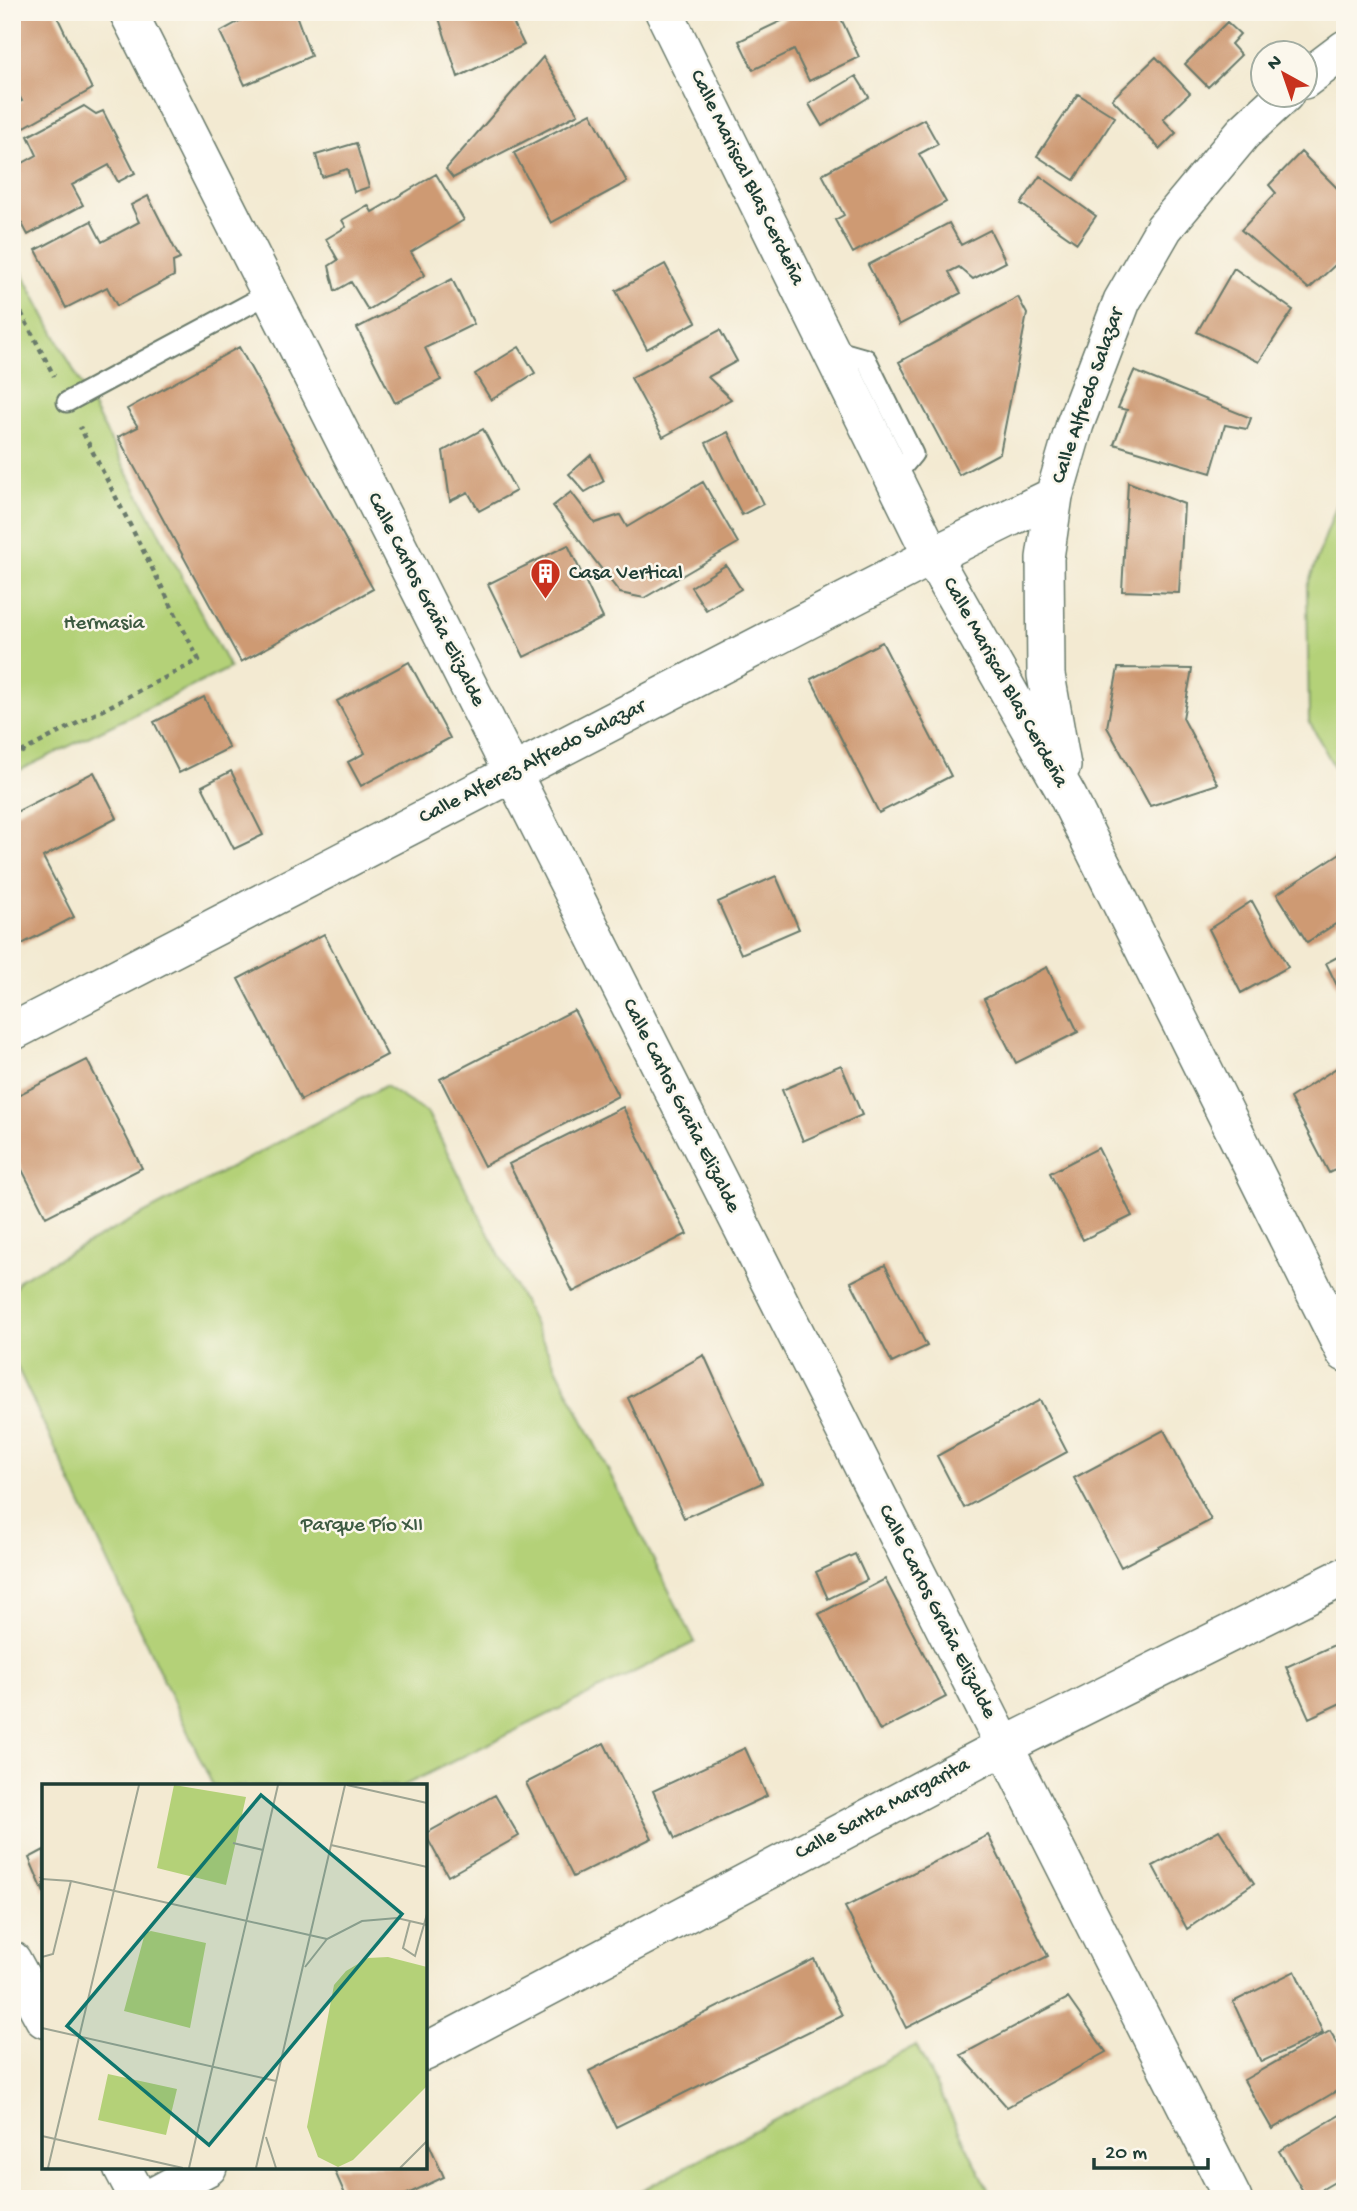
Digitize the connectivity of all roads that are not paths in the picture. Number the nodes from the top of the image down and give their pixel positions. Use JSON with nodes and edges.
{"nodes":[{"id":1,"x":128,"y":12,"type":"edge"},
{"id":2,"x":664,"y":12,"type":"edge"},
{"id":3,"x":1345,"y":49,"type":"edge"},
{"id":4,"x":1318,"y":69,"type":"edge"},
{"id":5,"x":1270,"y":108,"type":"edge"},
{"id":6,"x":270,"y":293,"type":"junction"},
{"id":7,"x":67,"y":402,"type":"road end"},
{"id":8,"x":1054,"y":495,"type":"junction"},
{"id":9,"x":932,"y":556,"type":"junction"},
{"id":10,"x":513,"y":774,"type":"junction"},
{"id":11,"x":1067,"y":795,"type":"junction"},
{"id":12,"x":12,"y":1032,"type":"edge"},
{"id":13,"x":1345,"y":1353,"type":"edge"},
{"id":14,"x":1345,"y":1576,"type":"edge"},
{"id":15,"x":1004,"y":1746,"type":"junction"},
{"id":16,"x":12,"y":1960,"type":"edge"},
{"id":17,"x":42,"y":2015,"type":"edge"},
{"id":18,"x":427,"y":2051,"type":"edge"},
{"id":19,"x":123,"y":2169,"type":"edge"},
{"id":20,"x":204,"y":2169,"type":"edge"},
{"id":21,"x":139,"y":2199,"type":"edge"},
{"id":22,"x":148,"y":2199,"type":"edge"},
{"id":23,"x":1233,"y":2199,"type":"edge"}],
"edges":[{"from":1,"to":6,"type":"street","name":"Calle Carlos Graña Elizalde"},
{"from":2,"to":9,"type":"street","name":"Calle Mariscal Blas Cerdeña"},
{"from":3,"to":4,"type":"street"},
{"from":5,"to":8,"type":"street","name":"Calle Alfredo Salazar"},
{"from":6,"to":7,"type":"lane"},
{"from":6,"to":10,"type":"street","name":"Calle Carlos Graña Elizalde"},
{"from":8,"to":9,"type":"street","name":"Calle Alferez Alfredo Salazar"},
{"from":8,"to":11,"type":"street","name":"Calle Alfredo Salazar"},
{"from":9,"to":10,"type":"street","name":"Calle Alferez Alfredo Salazar"},
{"from":9,"to":11,"type":"street","name":"Calle Mariscal Blas Cerdeña"},
{"from":10,"to":12,"type":"street","name":"Calle Alferez Alfredo Salazar"},
{"from":10,"to":15,"type":"street","name":"Calle Carlos Graña Elizalde"},
{"from":11,"to":13,"type":"street","name":"Calle Mariscal Blas Cerdeña"},
{"from":14,"to":15,"type":"street","name":"Calle Santa Margarita"},
{"from":15,"to":18,"type":"street","name":"Calle Santa Margarita"},
{"from":15,"to":23,"type":"street","name":"Calle Carlos Graña Elizalde"},
{"from":16,"to":17,"type":"street"},
{"from":19,"to":21,"type":"street"},
{"from":20,"to":22,"type":"street"}]}
